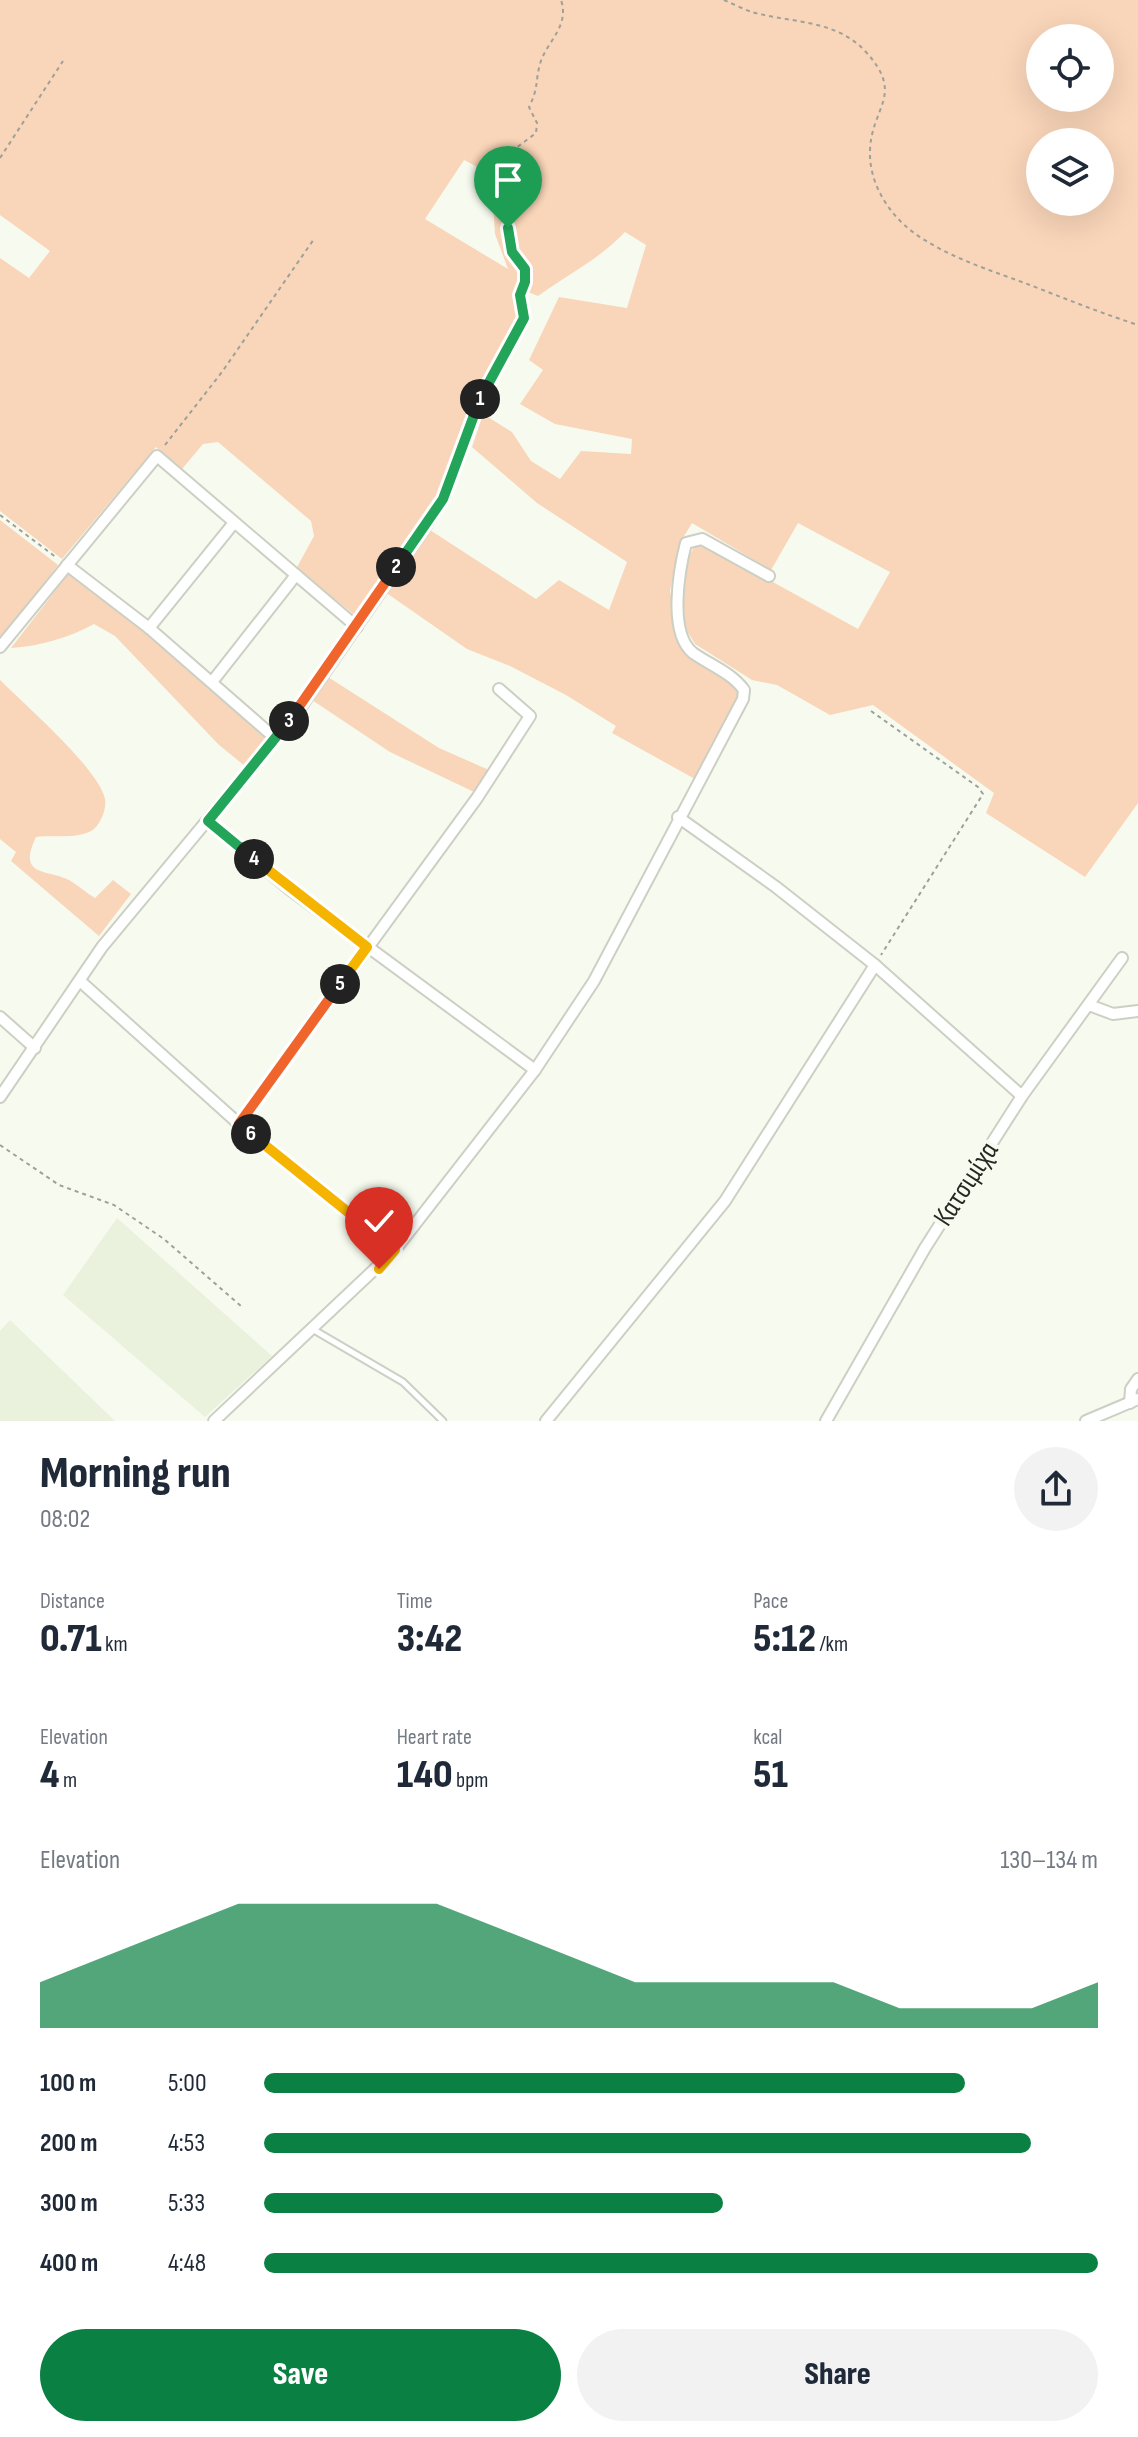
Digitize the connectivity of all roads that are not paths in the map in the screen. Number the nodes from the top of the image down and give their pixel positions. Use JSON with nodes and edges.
{"nodes":[{"id":1,"x":524,"y":318,"type":"road end"},
{"id":2,"x":233,"y":524,"type":"junction"},
{"id":3,"x":67,"y":565,"type":"junction"},
{"id":4,"x":296,"y":575,"type":"junction"},
{"id":5,"x":769,"y":576,"type":"dead end"},
{"id":6,"x":357,"y":627,"type":"junction"},
{"id":7,"x":149,"y":628,"type":"junction"},
{"id":8,"x":0,"y":647,"type":"edge"},
{"id":9,"x":212,"y":682,"type":"junction"},
{"id":10,"x":499,"y":689,"type":"dead end"},
{"id":11,"x":275,"y":738,"type":"junction"},
{"id":12,"x":678,"y":817,"type":"junction"},
{"id":13,"x":208,"y":821,"type":"junction"},
{"id":14,"x":367,"y":947,"type":"junction"},
{"id":15,"x":1122,"y":958,"type":"dead end"},
{"id":16,"x":875,"y":965,"type":"junction"},
{"id":17,"x":80,"y":981,"type":"junction"},
{"id":18,"x":1089,"y":1005,"type":"junction"},
{"id":19,"x":1138,"y":1011,"type":"edge"},
{"id":20,"x":0,"y":1017,"type":"edge"},
{"id":21,"x":35,"y":1048,"type":"junction"},
{"id":22,"x":535,"y":1070,"type":"junction"},
{"id":23,"x":1022,"y":1096,"type":"junction"},
{"id":24,"x":0,"y":1097,"type":"edge"},
{"id":25,"x":239,"y":1124,"type":"junction"},
{"id":26,"x":395,"y":1250,"type":"junction"},
{"id":27,"x":314,"y":1330,"type":"junction"},
{"id":28,"x":1138,"y":1379,"type":"edge"},
{"id":29,"x":1134,"y":1401,"type":"edge"},
{"id":30,"x":830,"y":1420,"type":"edge"},
{"id":31,"x":214,"y":1421,"type":"edge"},
{"id":32,"x":443,"y":1421,"type":"edge"},
{"id":33,"x":546,"y":1421,"type":"edge"},
{"id":34,"x":1086,"y":1421,"type":"edge"}],
"edges":[{"from":1,"to":6,"type":"street"},
{"from":2,"to":3,"type":"street"},
{"from":2,"to":4,"type":"street"},
{"from":2,"to":7,"type":"street"},
{"from":3,"to":7,"type":"street"},
{"from":3,"to":8,"type":"street"},
{"from":4,"to":6,"type":"street"},
{"from":4,"to":9,"type":"street"},
{"from":5,"to":12,"type":"street"},
{"from":6,"to":11,"type":"street"},
{"from":7,"to":9,"type":"street"},
{"from":9,"to":11,"type":"street"},
{"from":10,"to":14,"type":"street"},
{"from":11,"to":13,"type":"street"},
{"from":12,"to":16,"type":"street"},
{"from":12,"to":22,"type":"street"},
{"from":13,"to":14,"type":"street"},
{"from":13,"to":17,"type":"street"},
{"from":14,"to":22,"type":"street"},
{"from":14,"to":25,"type":"street"},
{"from":15,"to":18,"type":"street","name":"Κατσιμίχα"},
{"from":16,"to":23,"type":"street"},
{"from":16,"to":33,"type":"street"},
{"from":17,"to":21,"type":"street"},
{"from":17,"to":25,"type":"street"},
{"from":18,"to":19,"type":"street"},
{"from":18,"to":23,"type":"street","name":"Κατσιμίχα"},
{"from":20,"to":21,"type":"street"},
{"from":21,"to":24,"type":"street"},
{"from":22,"to":26,"type":"street"},
{"from":23,"to":30,"type":"street","name":"Κατσιμίχα"},
{"from":25,"to":26,"type":"street"},
{"from":26,"to":27,"type":"street"},
{"from":27,"to":31,"type":"street"},
{"from":27,"to":32,"type":"lane"},
{"from":28,"to":29,"type":"street"},
{"from":29,"to":34,"type":"street"}]}
